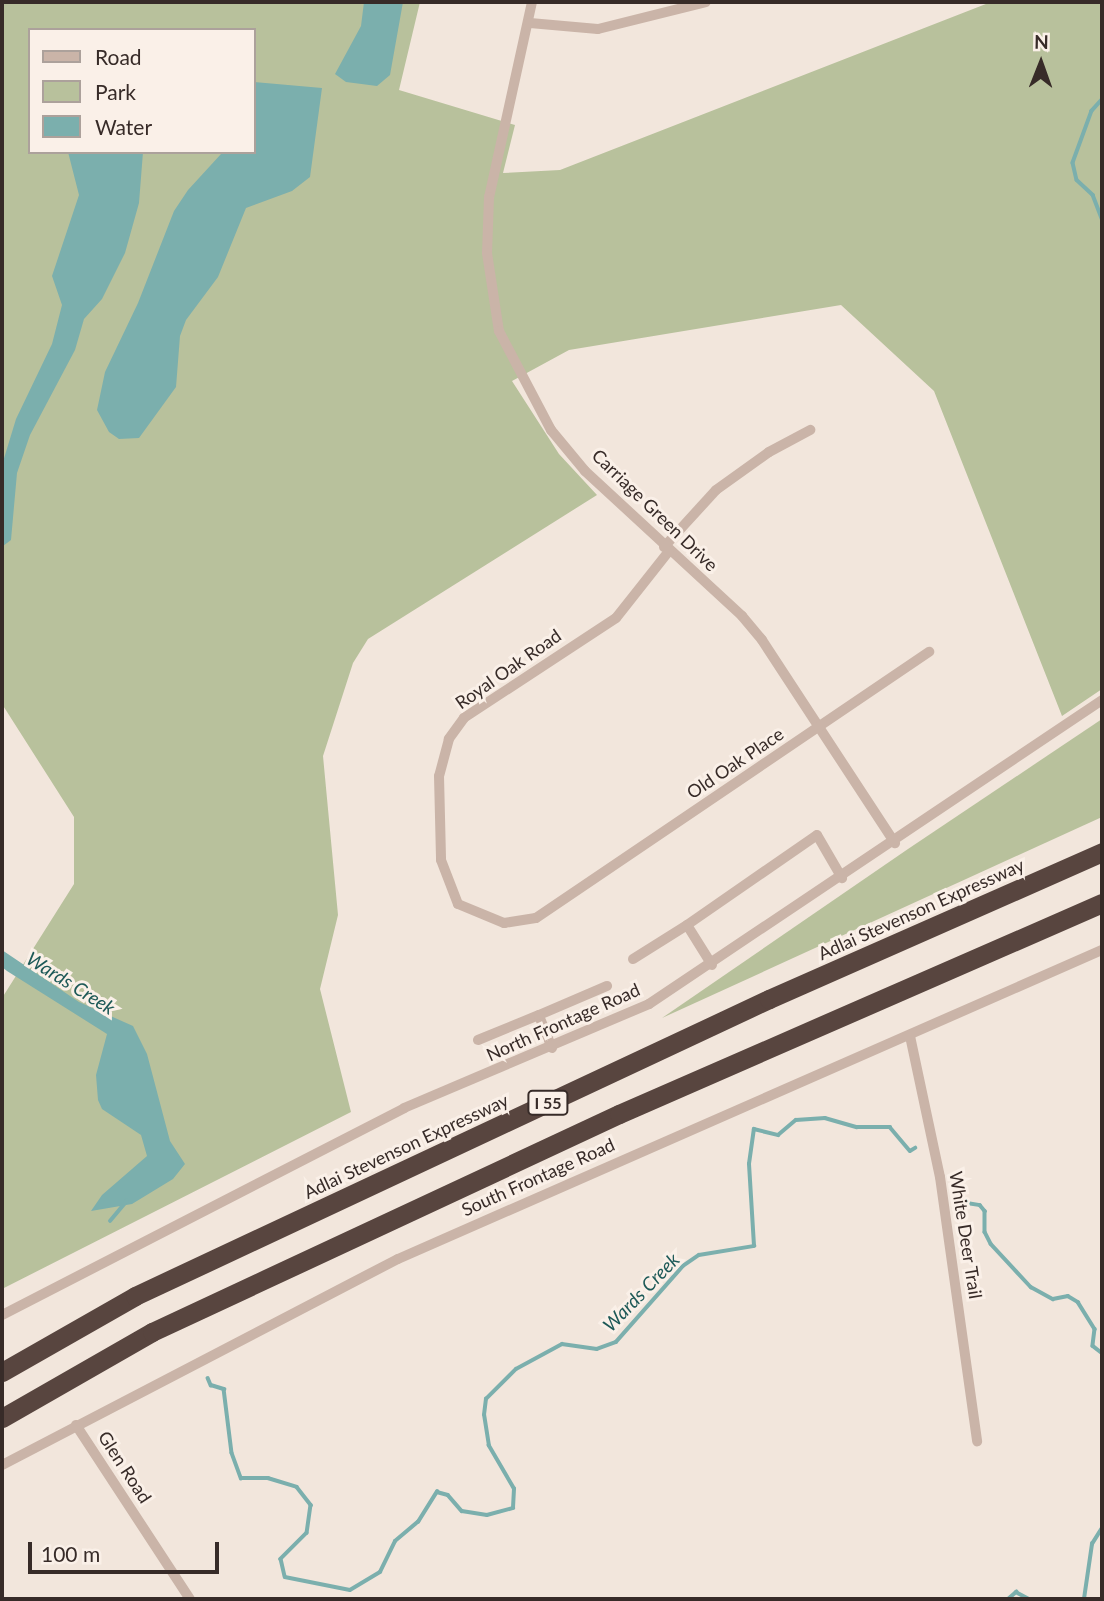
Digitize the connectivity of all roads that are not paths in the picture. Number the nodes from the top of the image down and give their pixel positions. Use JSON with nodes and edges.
{"nodes":[{"id":1,"x":533,"y":2,"type":"edge"},
{"id":2,"x":706,"y":2,"type":"edge"},
{"id":3,"x":530,"y":23,"type":"junction"},
{"id":4,"x":810,"y":430,"type":"dead end"},
{"id":5,"x":666,"y":549,"type":"junction"},
{"id":6,"x":929,"y":652,"type":"dead end"},
{"id":7,"x":1102,"y":700,"type":"edge"},
{"id":8,"x":819,"y":726,"type":"junction"},
{"id":9,"x":895,"y":843,"type":"junction"},
{"id":10,"x":1102,"y":852,"type":"edge"},
{"id":11,"x":842,"y":878,"type":"junction"},
{"id":12,"x":1102,"y":903,"type":"edge"},
{"id":13,"x":560,"y":904,"type":"joint"},
{"id":14,"x":687,"y":925,"type":"junction"},
{"id":15,"x":1102,"y":950,"type":"edge"},
{"id":16,"x":633,"y":959,"type":"dead end"},
{"id":17,"x":712,"y":965,"type":"junction"},
{"id":18,"x":607,"y":986,"type":"dead end"},
{"id":19,"x":539,"y":1015,"type":"junction"},
{"id":20,"x":910,"y":1036,"type":"junction"},
{"id":21,"x":478,"y":1040,"type":"dead end"},
{"id":22,"x":552,"y":1048,"type":"junction"},
{"id":23,"x":2,"y":1315,"type":"edge"},
{"id":24,"x":2,"y":1372,"type":"edge"},
{"id":25,"x":2,"y":1418,"type":"edge"},
{"id":26,"x":76,"y":1426,"type":"junction"},
{"id":27,"x":977,"y":1441,"type":"dead end"},
{"id":28,"x":2,"y":1465,"type":"edge"},
{"id":29,"x":190,"y":1599,"type":"edge"}],
"edges":[{"from":1,"to":3,"type":"street","name":"Carriage Green Drive"},
{"from":2,"to":3,"type":"street"},
{"from":3,"to":5,"type":"street","name":"Carriage Green Drive"},
{"from":4,"to":5,"type":"street","name":"Royal Oak Road"},
{"from":5,"to":8,"type":"street","name":"Carriage Green Drive"},
{"from":5,"to":13,"type":"street","name":"Royal Oak Road"},
{"from":6,"to":8,"type":"street","name":"Old Oak Place"},
{"from":7,"to":9,"type":"street","name":"North Frontage Road"},
{"from":8,"to":9,"type":"street","name":"Carriage Green Drive"},
{"from":8,"to":13,"type":"street","name":"Old Oak Place"},
{"from":9,"to":11,"type":"street","name":"North Frontage Road"},
{"from":10,"to":24,"type":"highway","name":"Adlai Stevenson Expressway","number":"I 55"},
{"from":11,"to":14,"type":"street"},
{"from":11,"to":17,"type":"street","name":"North Frontage Road"},
{"from":12,"to":25,"type":"highway","number":"I 55"},
{"from":14,"to":16,"type":"street"},
{"from":14,"to":17,"type":"street"},
{"from":15,"to":20,"type":"street","name":"South Frontage Road"},
{"from":17,"to":22,"type":"street","name":"North Frontage Road"},
{"from":18,"to":19,"type":"street"},
{"from":19,"to":21,"type":"street"},
{"from":19,"to":22,"type":"street"},
{"from":20,"to":26,"type":"street","name":"South Frontage Road"},
{"from":20,"to":27,"type":"street","name":"White Deer Trail"},
{"from":22,"to":23,"type":"street","name":"North Frontage Road"},
{"from":26,"to":28,"type":"street","name":"South Frontage Road"},
{"from":26,"to":29,"type":"street","name":"Glen Road"}]}
